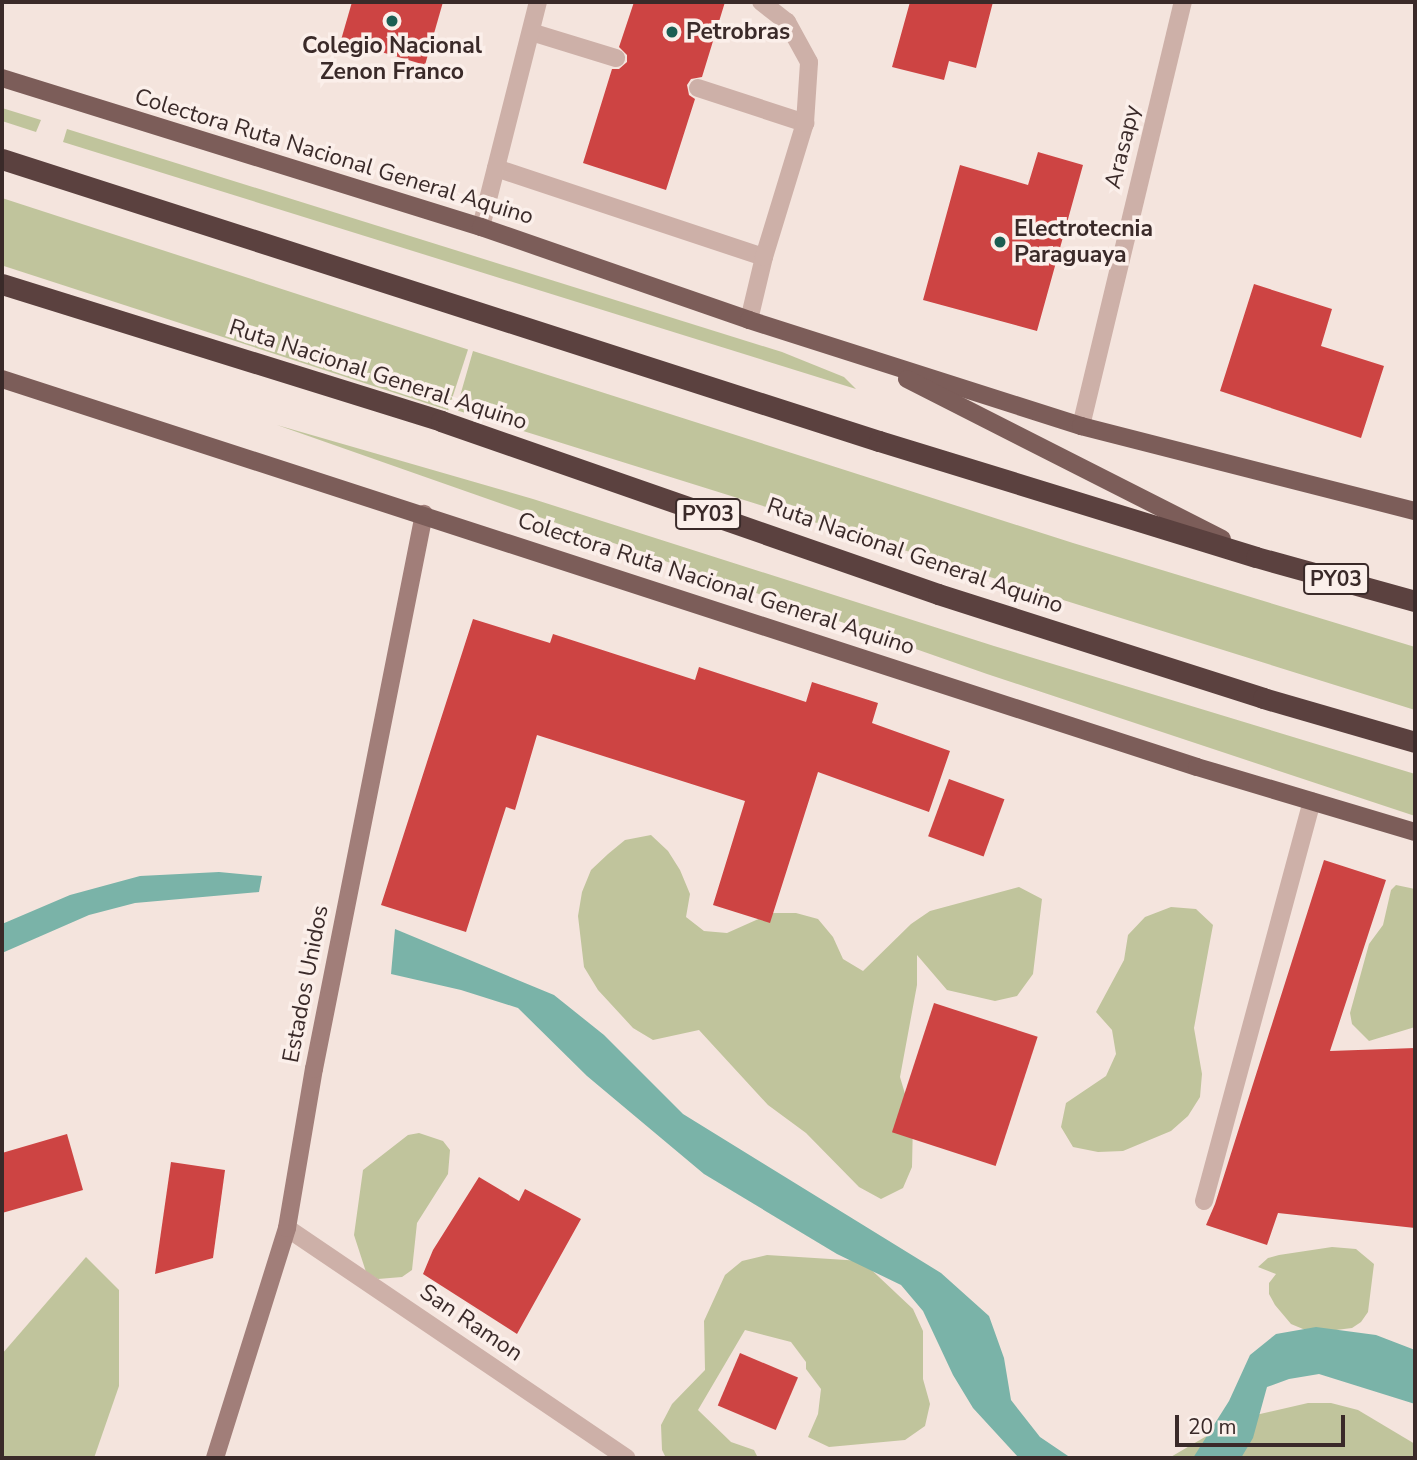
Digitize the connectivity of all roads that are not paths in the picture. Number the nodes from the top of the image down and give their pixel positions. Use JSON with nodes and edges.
{"nodes":[{"id":1,"x":538,"y":2,"type":"edge"},
{"id":2,"x":761,"y":2,"type":"edge"},
{"id":3,"x":1183,"y":2,"type":"edge"},
{"id":4,"x":531,"y":32,"type":"junction"},
{"id":5,"x":616,"y":58,"type":"dead end"},
{"id":6,"x":2,"y":78,"type":"edge"},
{"id":7,"x":698,"y":88,"type":"dead end"},
{"id":8,"x":805,"y":122,"type":"junction"},
{"id":9,"x":2,"y":159,"type":"edge"},
{"id":10,"x":496,"y":168,"type":"junction"},
{"id":11,"x":481,"y":227,"type":"junction"},
{"id":12,"x":764,"y":257,"type":"junction"},
{"id":13,"x":2,"y":284,"type":"edge"},
{"id":14,"x":749,"y":320,"type":"junction"},
{"id":15,"x":860,"y":356,"type":"junction"},
{"id":16,"x":2,"y":379,"type":"edge"},
{"id":17,"x":1080,"y":426,"type":"junction"},
{"id":18,"x":1415,"y":511,"type":"edge"},
{"id":19,"x":424,"y":514,"type":"junction"},
{"id":20,"x":1256,"y":557,"type":"junction"},
{"id":21,"x":1415,"y":601,"type":"edge"},
{"id":22,"x":1415,"y":742,"type":"edge"},
{"id":23,"x":1312,"y":801,"type":"junction"},
{"id":24,"x":1415,"y":832,"type":"edge"},
{"id":25,"x":1204,"y":1201,"type":"dead end"},
{"id":26,"x":287,"y":1228,"type":"junction"},
{"id":27,"x":215,"y":1458,"type":"edge"},
{"id":28,"x":627,"y":1458,"type":"edge"}],
"edges":[{"from":1,"to":4,"type":"street"},
{"from":2,"to":8,"type":"street"},
{"from":3,"to":17,"type":"street","name":"Arasapy"},
{"from":4,"to":5,"type":"street"},
{"from":4,"to":10,"type":"street"},
{"from":6,"to":11,"type":"main road","name":"Colectora Ruta Nacional General Aquino"},
{"from":7,"to":8,"type":"street"},
{"from":8,"to":12,"type":"street"},
{"from":9,"to":20,"type":"highway","number":"PY03"},
{"from":10,"to":11,"type":"street"},
{"from":10,"to":12,"type":"street"},
{"from":11,"to":14,"type":"main road","name":"Colectora Ruta Nacional General Aquino"},
{"from":12,"to":14,"type":"street"},
{"from":13,"to":22,"type":"highway","name":"Ruta Nacional General Aquino","number":"PY03"},
{"from":14,"to":15,"type":"main road","name":"Colectora Ruta Nacional General Aquino"},
{"from":15,"to":17,"type":"main road","name":"Colectora Ruta Nacional General Aquino"},
{"from":15,"to":20,"type":"main road"},
{"from":16,"to":19,"type":"main road","name":"Colectora Ruta Nacional General Aquino"},
{"from":17,"to":18,"type":"main road","name":"Colectora Ruta Nacional General Aquino"},
{"from":19,"to":23,"type":"main road","name":"Colectora Ruta Nacional General Aquino"},
{"from":19,"to":26,"type":"street","name":"Estados Unidos"},
{"from":20,"to":21,"type":"highway","number":"PY03"},
{"from":23,"to":24,"type":"main road","name":"Colectora Ruta Nacional General Aquino"},
{"from":23,"to":25,"type":"street"},
{"from":26,"to":27,"type":"street","name":"Estados Unidos"},
{"from":26,"to":28,"type":"street","name":"San Ramon"}]}
